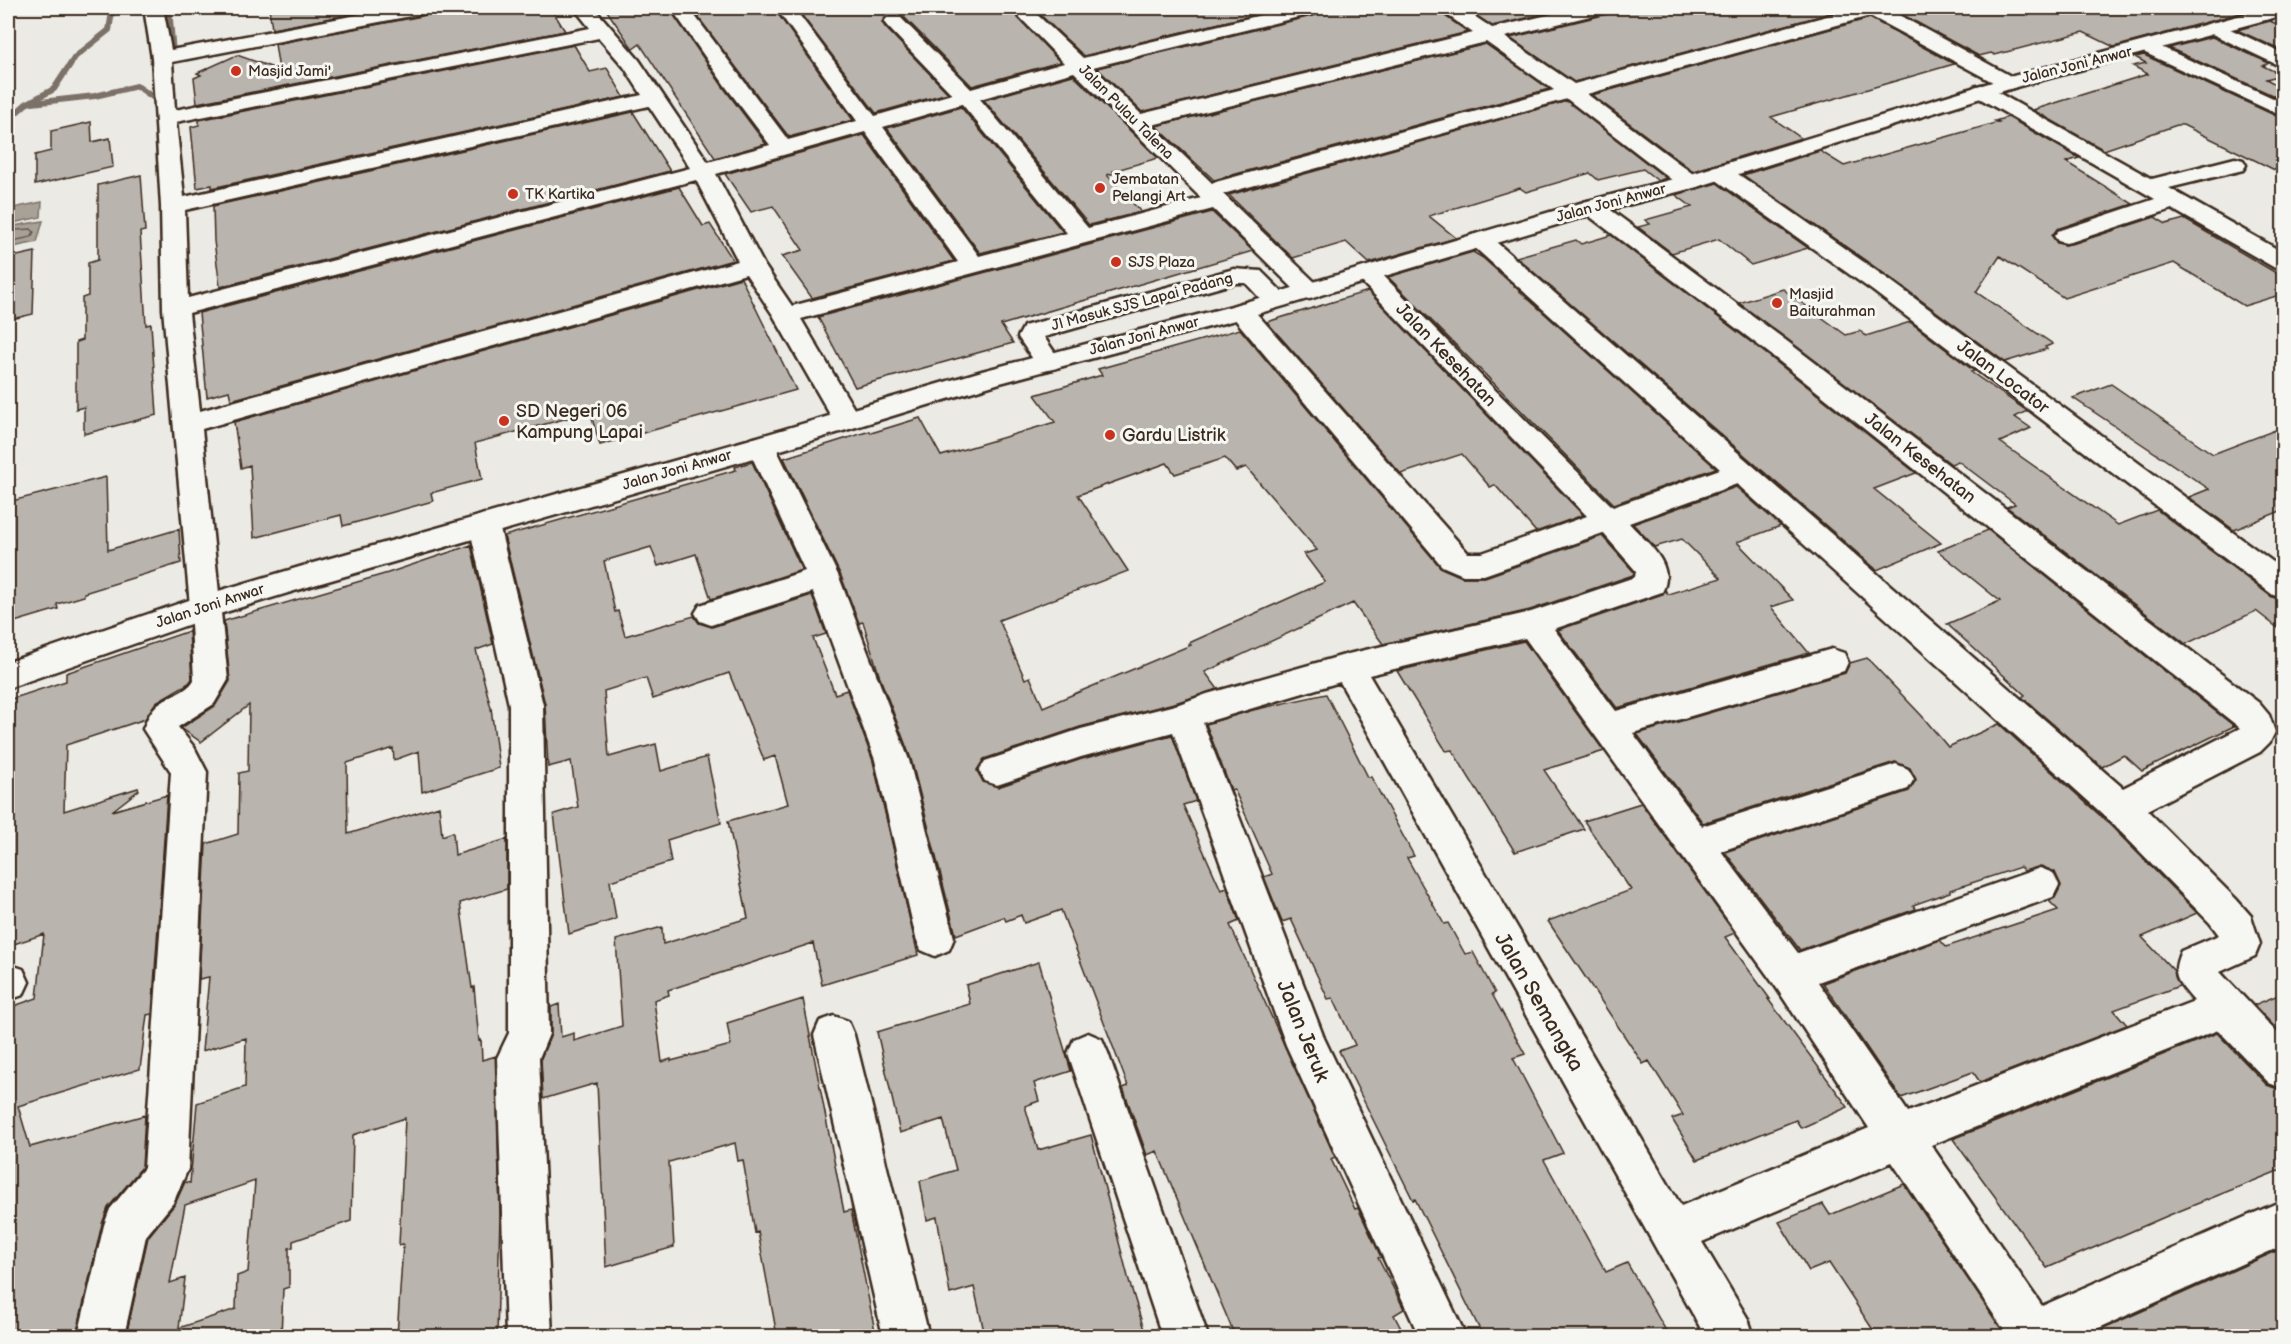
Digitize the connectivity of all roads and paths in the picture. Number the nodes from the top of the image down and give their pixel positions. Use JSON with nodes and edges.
{"nodes":[{"id":1,"x":153,"y":8,"type":"edge"},
{"id":2,"x":421,"y":8,"type":"edge"},
{"id":3,"x":584,"y":8,"type":"edge"},
{"id":4,"x":680,"y":8,"type":"edge"},
{"id":5,"x":785,"y":8,"type":"edge"},
{"id":6,"x":1020,"y":8,"type":"edge"},
{"id":7,"x":1312,"y":8,"type":"edge"},
{"id":8,"x":1450,"y":8,"type":"edge"},
{"id":9,"x":1599,"y":8,"type":"edge"},
{"id":10,"x":1873,"y":8,"type":"edge"},
{"id":11,"x":2283,"y":9,"type":"edge"},
{"id":12,"x":894,"y":22,"type":"dead end"},
{"id":13,"x":2215,"y":28,"type":"junction"},
{"id":14,"x":603,"y":31,"type":"junction"},
{"id":15,"x":1491,"y":34,"type":"junction"},
{"id":16,"x":2148,"y":47,"type":"junction"},
{"id":17,"x":162,"y":58,"type":"junction"},
{"id":18,"x":2283,"y":62,"type":"edge"},
{"id":19,"x":1078,"y":65,"type":"junction"},
{"id":20,"x":2009,"y":82,"type":"junction"},
{"id":21,"x":1981,"y":91,"type":"junction"},
{"id":22,"x":1571,"y":92,"type":"junction"},
{"id":23,"x":966,"y":96,"type":"junction"},
{"id":24,"x":653,"y":99,"type":"junction"},
{"id":25,"x":2283,"y":111,"type":"edge"},
{"id":26,"x":165,"y":118,"type":"junction"},
{"id":27,"x":871,"y":122,"type":"junction"},
{"id":28,"x":1136,"y":122,"type":"junction"},
{"id":29,"x":784,"y":148,"type":"junction"},
{"id":30,"x":2235,"y":165,"type":"dead end"},
{"id":31,"x":703,"y":171,"type":"junction"},
{"id":32,"x":1720,"y":172,"type":"junction"},
{"id":33,"x":1689,"y":182,"type":"junction"},
{"id":34,"x":2149,"y":186,"type":"junction"},
{"id":35,"x":1212,"y":196,"type":"junction"},
{"id":36,"x":2173,"y":201,"type":"junction"},
{"id":37,"x":173,"y":207,"type":"junction"},
{"id":38,"x":1592,"y":207,"type":"junction"},
{"id":39,"x":1082,"y":236,"type":"junction"},
{"id":40,"x":2066,"y":236,"type":"dead end"},
{"id":41,"x":1480,"y":240,"type":"junction"},
{"id":42,"x":2283,"y":263,"type":"edge"},
{"id":43,"x":752,"y":264,"type":"junction"},
{"id":44,"x":973,"y":265,"type":"junction"},
{"id":45,"x":1368,"y":274,"type":"junction"},
{"id":46,"x":1310,"y":291,"type":"junction"},
{"id":47,"x":1277,"y":300,"type":"junction"},
{"id":48,"x":176,"y":309,"type":"junction"},
{"id":49,"x":1241,"y":311,"type":"junction"},
{"id":50,"x":786,"y":315,"type":"junction"},
{"id":51,"x":1048,"y":362,"type":"junction"},
{"id":52,"x":846,"y":419,"type":"junction"},
{"id":53,"x":186,"y":424,"type":"junction"},
{"id":54,"x":761,"y":446,"type":"junction"},
{"id":55,"x":1741,"y":472,"type":"junction"},
{"id":56,"x":1607,"y":518,"type":"junction"},
{"id":57,"x":484,"y":525,"type":"junction"},
{"id":58,"x":823,"y":577,"type":"junction"},
{"id":59,"x":2283,"y":587,"type":"edge"},
{"id":60,"x":206,"y":606,"type":"junction"},
{"id":61,"x":711,"y":613,"type":"dead end"},
{"id":62,"x":1533,"y":624,"type":"junction"},
{"id":63,"x":1832,"y":662,"type":"dead end"},
{"id":64,"x":1348,"y":667,"type":"junction"},
{"id":65,"x":8,"y":675,"type":"edge"},
{"id":66,"x":1184,"y":716,"type":"junction"},
{"id":67,"x":1607,"y":727,"type":"junction"},
{"id":68,"x":997,"y":771,"type":"dead end"},
{"id":69,"x":1896,"y":779,"type":"dead end"},
{"id":70,"x":2120,"y":807,"type":"junction"},
{"id":71,"x":1694,"y":844,"type":"junction"},
{"id":72,"x":2040,"y":885,"type":"dead end"},
{"id":73,"x":935,"y":938,"type":"dead end"},
{"id":74,"x":1790,"y":974,"type":"junction"},
{"id":75,"x":2224,"y":1008,"type":"junction"},
{"id":76,"x":834,"y":1035,"type":"dead end"},
{"id":77,"x":1088,"y":1053,"type":"dead end"},
{"id":78,"x":2283,"y":1069,"type":"edge"},
{"id":79,"x":1899,"y":1137,"type":"junction"},
{"id":80,"x":2283,"y":1222,"type":"edge"},
{"id":81,"x":1671,"y":1232,"type":"junction"},
{"id":82,"x":2034,"y":1335,"type":"edge"},
{"id":83,"x":101,"y":1336,"type":"edge"},
{"id":84,"x":529,"y":1336,"type":"edge"},
{"id":85,"x":906,"y":1336,"type":"edge"},
{"id":86,"x":1185,"y":1336,"type":"edge"},
{"id":87,"x":1443,"y":1336,"type":"edge"},
{"id":88,"x":1731,"y":1336,"type":"edge"}],
"edges":[{"from":1,"to":17,"type":"street"},
{"from":2,"to":17,"type":"street"},
{"from":3,"to":14,"type":"street"},
{"from":4,"to":29,"type":"street"},
{"from":5,"to":27,"type":"street"},
{"from":6,"to":19,"type":"street","name":"Jalan Pulau Talena"},
{"from":7,"to":19,"type":"street"},
{"from":8,"to":15,"type":"street"},
{"from":9,"to":15,"type":"street"},
{"from":10,"to":20,"type":"street"},
{"from":10,"to":22,"type":"street"},
{"from":11,"to":13,"type":"street","name":"Jalan Joni Anwar"},
{"from":12,"to":23,"type":"street"},
{"from":13,"to":16,"type":"street","name":"Jalan Joni Anwar"},
{"from":13,"to":18,"type":"street"},
{"from":14,"to":24,"type":"street"},
{"from":14,"to":26,"type":"street"},
{"from":15,"to":22,"type":"street"},
{"from":15,"to":28,"type":"street"},
{"from":16,"to":20,"type":"street","name":"Jalan Joni Anwar"},
{"from":16,"to":25,"type":"street"},
{"from":17,"to":26,"type":"street"},
{"from":19,"to":23,"type":"street"},
{"from":19,"to":28,"type":"street","name":"Jalan Pulau Talena"},
{"from":20,"to":21,"type":"street","name":"Jalan Joni Anwar"},
{"from":21,"to":32,"type":"street","name":"Jalan Joni Anwar"},
{"from":21,"to":34,"type":"street"},
{"from":22,"to":33,"type":"street"},
{"from":22,"to":35,"type":"street"},
{"from":23,"to":27,"type":"street"},
{"from":23,"to":39,"type":"street"},
{"from":24,"to":31,"type":"street"},
{"from":24,"to":37,"type":"street"},
{"from":26,"to":37,"type":"street"},
{"from":27,"to":29,"type":"street"},
{"from":27,"to":44,"type":"street"},
{"from":28,"to":35,"type":"street","name":"Jalan Pulau Talena"},
{"from":29,"to":31,"type":"street"},
{"from":30,"to":34,"type":"street"},
{"from":31,"to":43,"type":"street"},
{"from":31,"to":48,"type":"street"},
{"from":32,"to":33,"type":"street","name":"Jalan Joni Anwar"},
{"from":32,"to":59,"type":"street","name":"Jalan Locator"},
{"from":33,"to":38,"type":"street","name":"Jalan Joni Anwar"},
{"from":34,"to":36,"type":"street"},
{"from":35,"to":39,"type":"street"},
{"from":35,"to":46,"type":"street","name":"Jalan Pulau Talena"},
{"from":36,"to":40,"type":"street"},
{"from":36,"to":42,"type":"street"},
{"from":37,"to":48,"type":"street"},
{"from":38,"to":41,"type":"street","name":"Jalan Joni Anwar"},
{"from":38,"to":70,"type":"street","name":"Jalan Kesehatan"},
{"from":39,"to":44,"type":"street"},
{"from":41,"to":45,"type":"street","name":"Jalan Joni Anwar"},
{"from":41,"to":55,"type":"street"},
{"from":43,"to":50,"type":"street"},
{"from":43,"to":53,"type":"street"},
{"from":44,"to":50,"type":"street"},
{"from":45,"to":46,"type":"street","name":"Jalan Joni Anwar"},
{"from":45,"to":56,"type":"street","name":"Jalan Kesehatan"},
{"from":46,"to":47,"type":"street","name":"Jalan Joni Anwar"},
{"from":47,"to":49,"type":"street","name":"Jalan Joni Anwar"},
{"from":47,"to":51,"type":"street","name":"Jl Masuk SJS Lapai Padang"},
{"from":48,"to":53,"type":"street"},
{"from":49,"to":51,"type":"street","name":"Jalan Joni Anwar"},
{"from":49,"to":56,"type":"street"},
{"from":50,"to":52,"type":"street"},
{"from":51,"to":52,"type":"street","name":"Jalan Joni Anwar"},
{"from":52,"to":54,"type":"street","name":"Jalan Joni Anwar"},
{"from":53,"to":60,"type":"street"},
{"from":54,"to":57,"type":"street","name":"Jalan Joni Anwar"},
{"from":54,"to":58,"type":"street"},
{"from":55,"to":56,"type":"street"},
{"from":55,"to":70,"type":"street"},
{"from":56,"to":62,"type":"street","name":"Jalan Kesehatan"},
{"from":57,"to":60,"type":"street","name":"Jalan Joni Anwar"},
{"from":57,"to":84,"type":"street"},
{"from":58,"to":61,"type":"street"},
{"from":58,"to":73,"type":"street"},
{"from":60,"to":65,"type":"street","name":"Jalan Joni Anwar"},
{"from":60,"to":83,"type":"street"},
{"from":62,"to":64,"type":"street"},
{"from":62,"to":67,"type":"street"},
{"from":63,"to":67,"type":"street"},
{"from":64,"to":66,"type":"street"},
{"from":64,"to":81,"type":"street","name":"Jalan Semangka"},
{"from":66,"to":68,"type":"street"},
{"from":66,"to":87,"type":"street","name":"Jalan Jeruk"},
{"from":67,"to":71,"type":"street"},
{"from":69,"to":71,"type":"street"},
{"from":70,"to":75,"type":"street"},
{"from":71,"to":74,"type":"street"},
{"from":72,"to":74,"type":"street"},
{"from":74,"to":79,"type":"street"},
{"from":75,"to":78,"type":"street"},
{"from":75,"to":79,"type":"street"},
{"from":76,"to":85,"type":"street"},
{"from":77,"to":86,"type":"street"},
{"from":79,"to":81,"type":"street"},
{"from":79,"to":82,"type":"street"},
{"from":80,"to":82,"type":"street"},
{"from":81,"to":88,"type":"street","name":"Jalan Semangka"}]}
